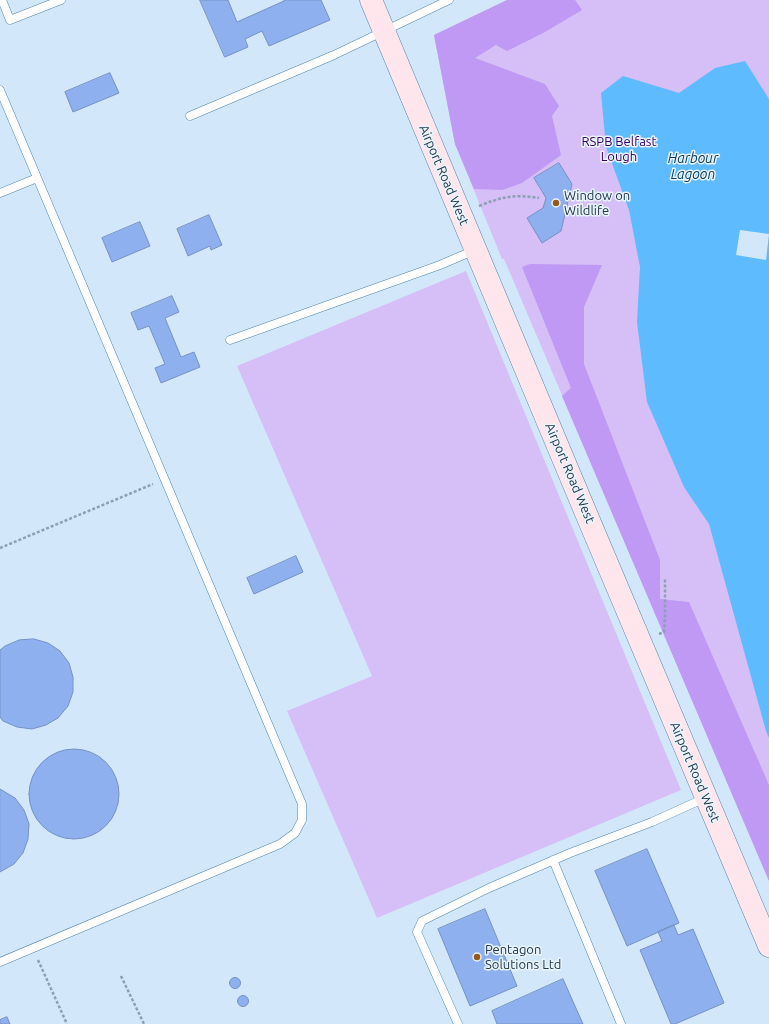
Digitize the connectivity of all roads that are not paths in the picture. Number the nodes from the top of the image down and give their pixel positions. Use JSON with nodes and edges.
{"nodes":[{"id":1,"x":2,"y":0,"type":"edge"},
{"id":2,"x":60,"y":0,"type":"edge"},
{"id":3,"x":371,"y":0,"type":"edge"},
{"id":4,"x":449,"y":0,"type":"edge"},
{"id":5,"x":384,"y":31,"type":"junction"},
{"id":6,"x":0,"y":90,"type":"edge"},
{"id":7,"x":190,"y":116,"type":"dead end"},
{"id":8,"x":37,"y":178,"type":"junction"},
{"id":9,"x":0,"y":193,"type":"edge"},
{"id":10,"x":476,"y":250,"type":"junction"},
{"id":11,"x":230,"y":340,"type":"dead end"},
{"id":12,"x":706,"y":798,"type":"junction"},
{"id":13,"x":553,"y":860,"type":"junction"},
{"id":14,"x":769,"y":946,"type":"edge"},
{"id":15,"x":0,"y":962,"type":"edge"},
{"id":16,"x":458,"y":1024,"type":"edge"},
{"id":17,"x":621,"y":1024,"type":"edge"}],
"edges":[{"from":1,"to":2,"type":"lane"},
{"from":3,"to":5,"type":"street","name":"Airport Road West"},
{"from":4,"to":5,"type":"lane"},
{"from":5,"to":7,"type":"lane"},
{"from":5,"to":10,"type":"street","name":"Airport Road West"},
{"from":6,"to":8,"type":"lane"},
{"from":8,"to":9,"type":"lane"},
{"from":8,"to":15,"type":"lane"},
{"from":10,"to":11,"type":"lane"},
{"from":10,"to":12,"type":"street","name":"Airport Road West"},
{"from":12,"to":13,"type":"lane"},
{"from":12,"to":14,"type":"street","name":"Airport Road West"},
{"from":13,"to":16,"type":"lane"},
{"from":13,"to":17,"type":"lane"}]}
